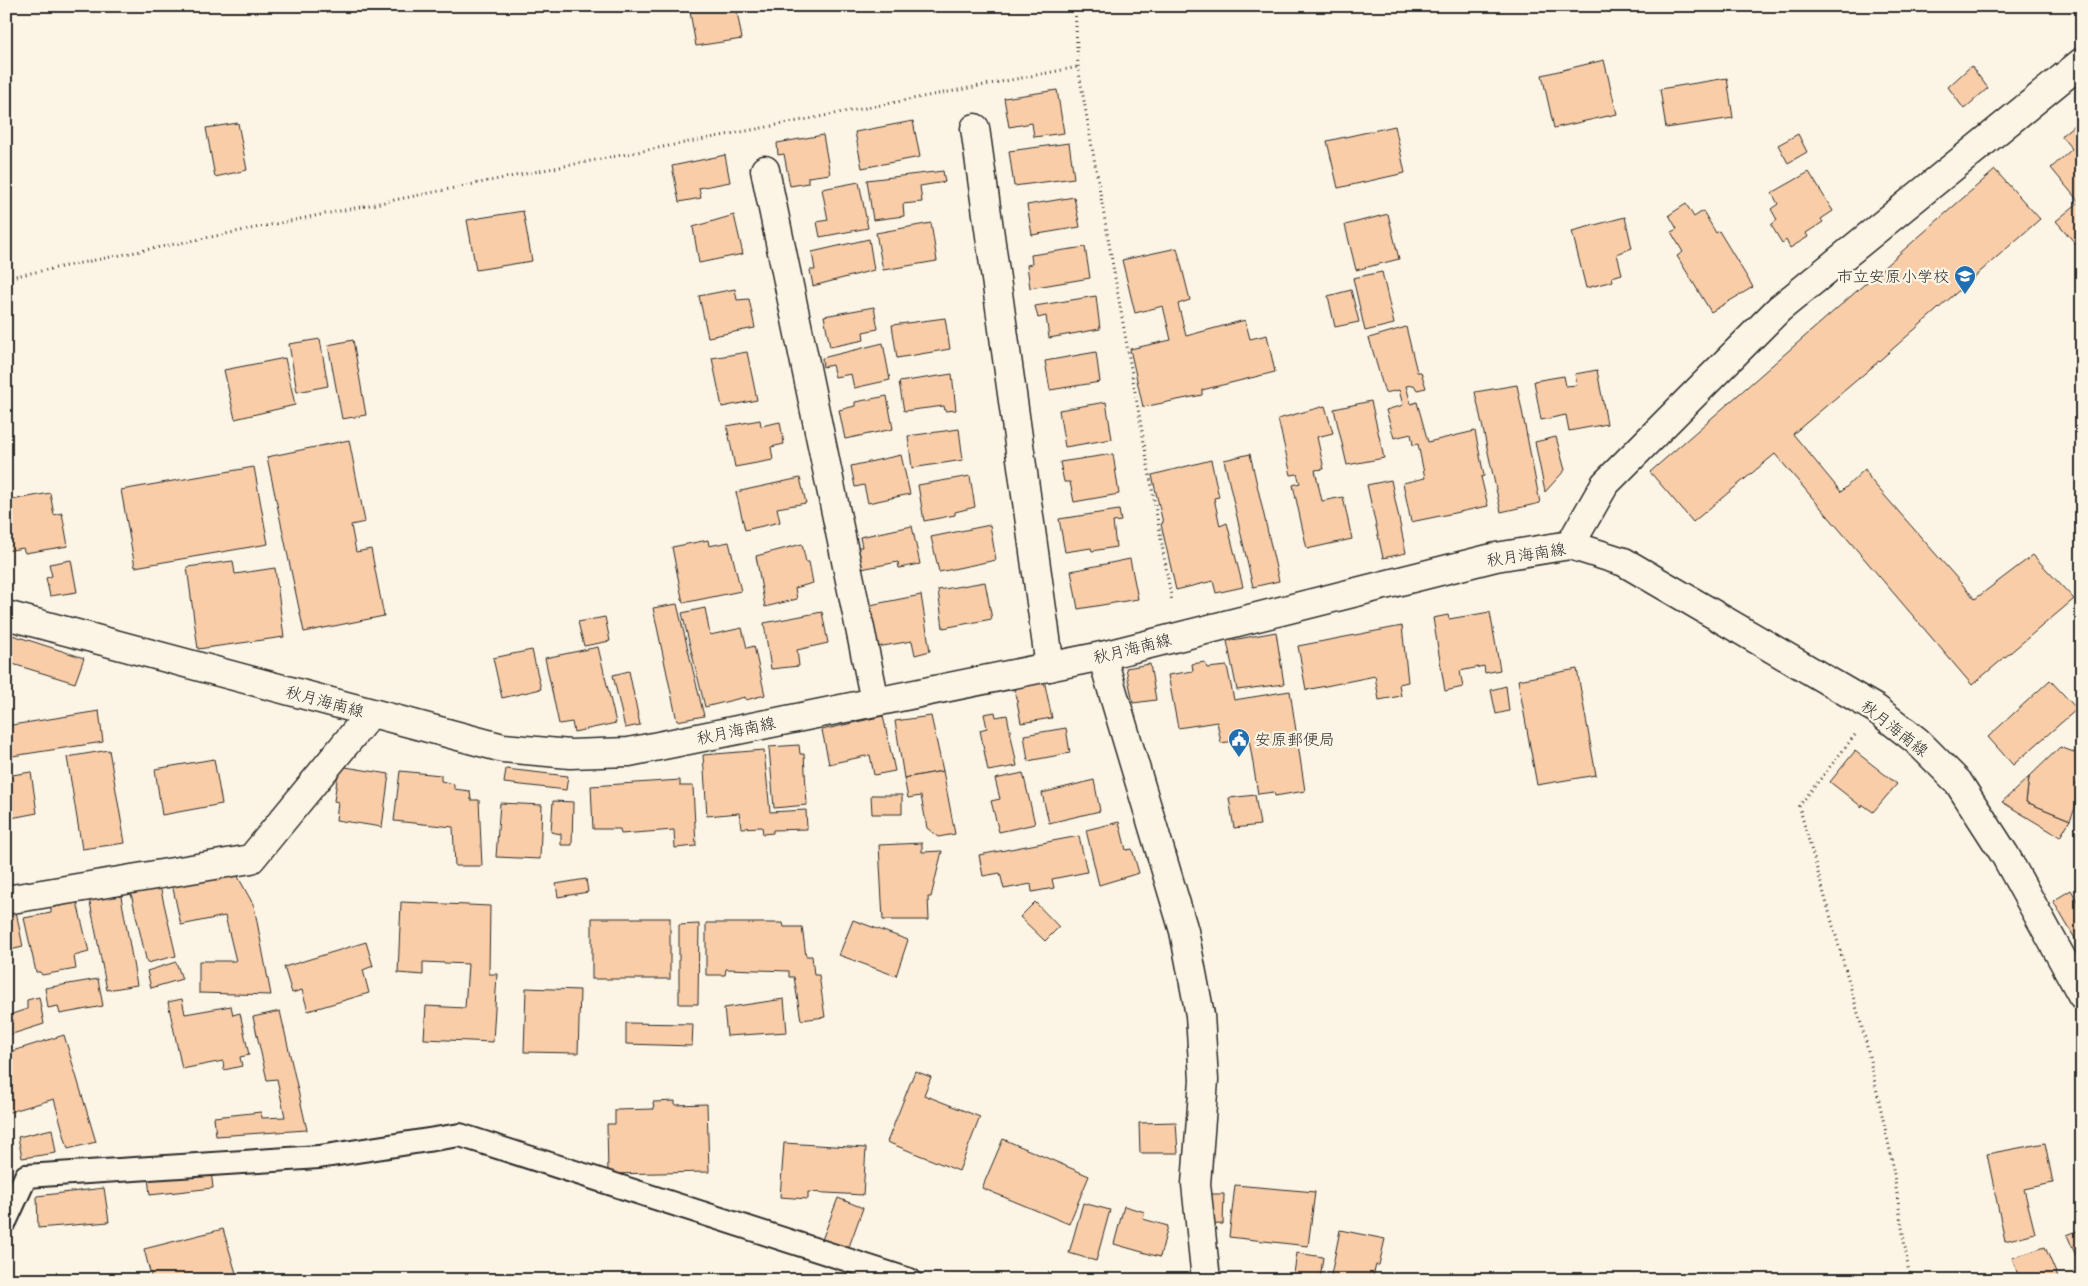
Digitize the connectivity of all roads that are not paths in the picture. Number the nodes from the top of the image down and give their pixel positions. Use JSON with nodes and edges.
{"nodes":[{"id":1,"x":2082,"y":62,"type":"edge"},
{"id":2,"x":975,"y":128,"type":"dead end"},
{"id":3,"x":764,"y":170,"type":"dead end"},
{"id":4,"x":1570,"y":545,"type":"junction"},
{"id":5,"x":6,"y":615,"type":"edge"},
{"id":6,"x":1102,"y":656,"type":"junction"},
{"id":7,"x":1050,"y":668,"type":"junction"},
{"id":8,"x":875,"y":701,"type":"junction"},
{"id":9,"x":370,"y":714,"type":"junction"},
{"id":10,"x":6,"y":900,"type":"edge"},
{"id":11,"x":2082,"y":995,"type":"edge"},
{"id":12,"x":6,"y":1220,"type":"edge"},
{"id":13,"x":910,"y":1280,"type":"edge"},
{"id":14,"x":1206,"y":1280,"type":"edge"}],
"edges":[{"from":1,"to":4,"type":"street"},
{"from":2,"to":7,"type":"street"},
{"from":3,"to":8,"type":"street"},
{"from":4,"to":6,"type":"street","name":"秋月海南線"},
{"from":4,"to":11,"type":"street","name":"秋月海南線"},
{"from":5,"to":9,"type":"street","name":"秋月海南線"},
{"from":6,"to":7,"type":"street","name":"秋月海南線"},
{"from":6,"to":14,"type":"street"},
{"from":7,"to":8,"type":"street","name":"秋月海南線"},
{"from":8,"to":9,"type":"street","name":"秋月海南線"},
{"from":9,"to":10,"type":"street"},
{"from":12,"to":13,"type":"lane"}]}
